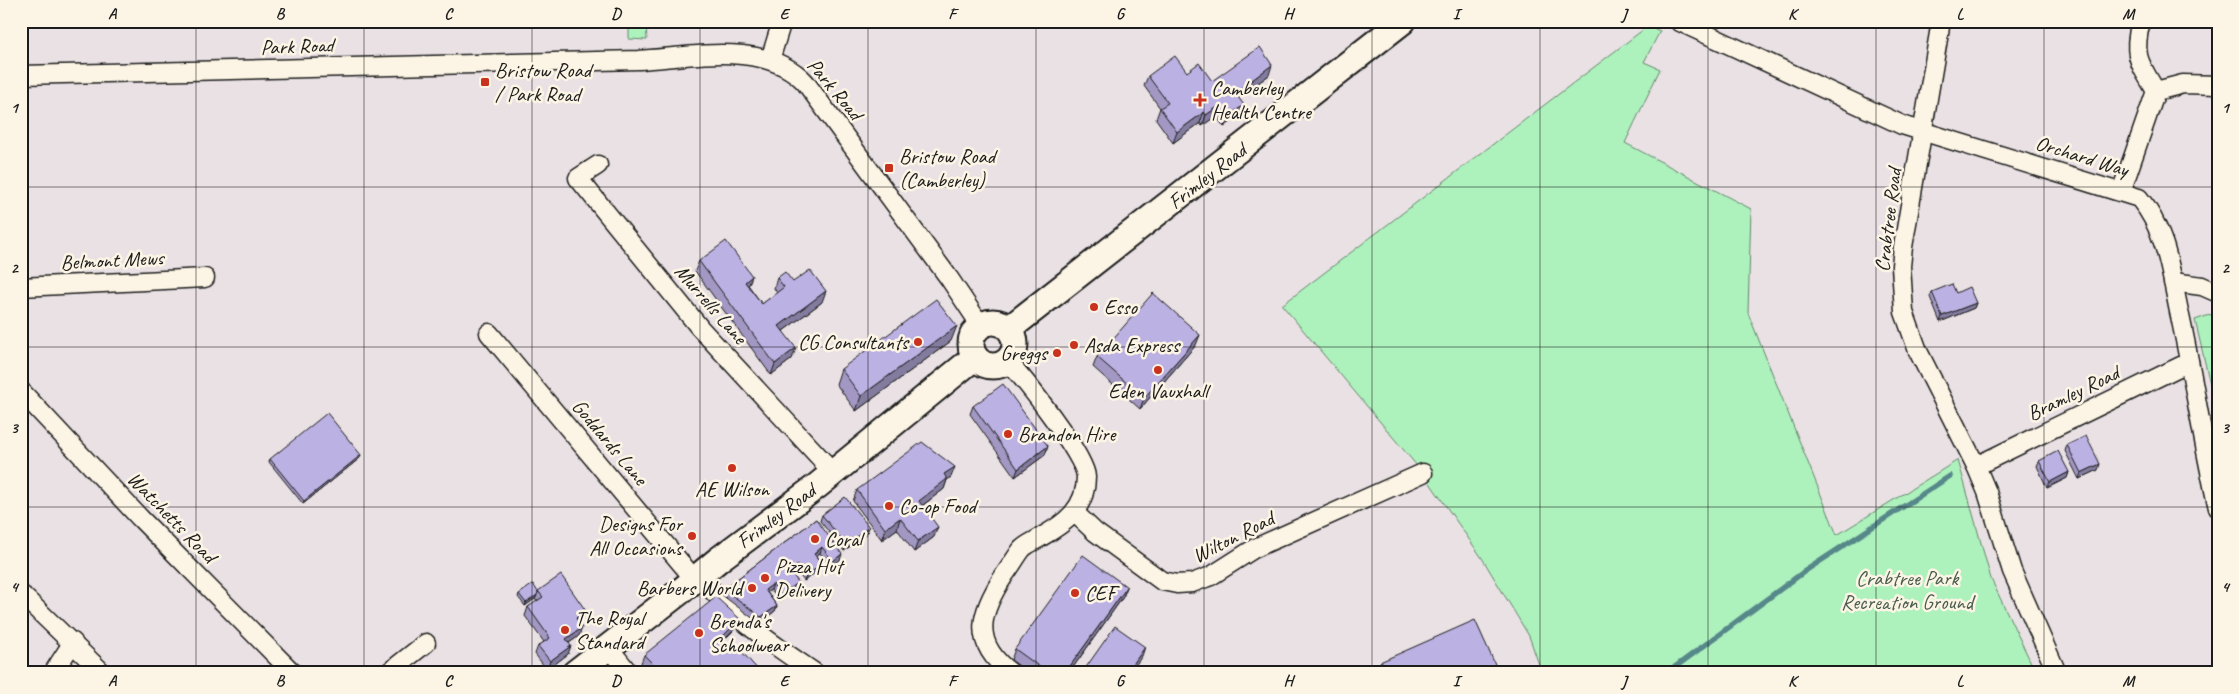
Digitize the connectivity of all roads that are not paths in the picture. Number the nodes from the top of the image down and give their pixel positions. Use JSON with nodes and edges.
{"nodes":[{"id":1,"x":782,"y":21,"type":"edge"},
{"id":2,"x":1402,"y":21,"type":"edge"},
{"id":3,"x":1678,"y":21,"type":"edge"},
{"id":4,"x":1941,"y":21,"type":"edge"},
{"id":5,"x":2141,"y":21,"type":"edge"},
{"id":6,"x":770,"y":60,"type":"junction"},
{"id":7,"x":21,"y":75,"type":"edge"},
{"id":8,"x":2218,"y":85,"type":"edge"},
{"id":9,"x":2156,"y":91,"type":"junction"},
{"id":10,"x":1923,"y":131,"type":"junction"},
{"id":11,"x":598,"y":165,"type":"dead end"},
{"id":12,"x":2122,"y":192,"type":"junction"},
{"id":13,"x":205,"y":278,"type":"dead end"},
{"id":14,"x":2173,"y":282,"type":"junction"},
{"id":15,"x":21,"y":286,"type":"edge"},
{"id":16,"x":2218,"y":293,"type":"edge"},
{"id":17,"x":981,"y":326,"type":"junction"},
{"id":18,"x":1010,"y":328,"type":"junction"},
{"id":19,"x":489,"y":333,"type":"dead end"},
{"id":20,"x":975,"y":357,"type":"junction"},
{"id":21,"x":1007,"y":361,"type":"junction"},
{"id":22,"x":2190,"y":362,"type":"junction"},
{"id":23,"x":21,"y":391,"type":"edge"},
{"id":24,"x":1976,"y":466,"type":"junction"},
{"id":25,"x":1423,"y":472,"type":"dead end"},
{"id":26,"x":831,"y":474,"type":"junction"},
{"id":27,"x":2218,"y":508,"type":"edge"},
{"id":28,"x":1075,"y":513,"type":"junction"},
{"id":29,"x":697,"y":578,"type":"junction"},
{"id":30,"x":21,"y":594,"type":"edge"},
{"id":31,"x":73,"y":642,"type":"junction"},
{"id":32,"x":426,"y":643,"type":"dead end"},
{"id":33,"x":608,"y":647,"type":"junction"},
{"id":34,"x":53,"y":673,"type":"edge"},
{"id":35,"x":103,"y":673,"type":"edge"},
{"id":36,"x":292,"y":673,"type":"edge"},
{"id":37,"x":388,"y":673,"type":"edge"},
{"id":38,"x":575,"y":673,"type":"edge"},
{"id":39,"x":629,"y":673,"type":"edge"},
{"id":40,"x":815,"y":673,"type":"edge"},
{"id":41,"x":1011,"y":673,"type":"edge"},
{"id":42,"x":2057,"y":673,"type":"edge"}],
"edges":[{"from":1,"to":6,"type":"street"},
{"from":2,"to":18,"type":"main road","name":"Frimley Road"},
{"from":3,"to":10,"type":"street"},
{"from":4,"to":10,"type":"street","name":"Crabtree Road"},
{"from":5,"to":9,"type":"street"},
{"from":6,"to":7,"type":"street","name":"Park Road"},
{"from":6,"to":17,"type":"street","name":"Park Road"},
{"from":8,"to":9,"type":"street"},
{"from":9,"to":12,"type":"street"},
{"from":10,"to":12,"type":"street","name":"Orchard Way"},
{"from":10,"to":24,"type":"street","name":"Crabtree Road"},
{"from":11,"to":26,"type":"street","name":"Murrells Lane"},
{"from":12,"to":14,"type":"street","name":"Orchard Way"},
{"from":13,"to":15,"type":"street","name":"Belmont Mews"},
{"from":14,"to":16,"type":"street"},
{"from":14,"to":22,"type":"street","name":"Orchard Way"},
{"from":17,"to":18,"type":"main road"},
{"from":17,"to":20,"type":"main road"},
{"from":18,"to":21,"type":"main road"},
{"from":19,"to":29,"type":"street","name":"Goddards Lane"},
{"from":20,"to":21,"type":"main road"},
{"from":20,"to":26,"type":"main road","name":"Frimley Road"},
{"from":21,"to":28,"type":"street"},
{"from":22,"to":24,"type":"street","name":"Bramley Road"},
{"from":22,"to":27,"type":"street","name":"Orchard Way"},
{"from":23,"to":36,"type":"street","name":"Watchetts Road"},
{"from":24,"to":42,"type":"street","name":"Crabtree Road"},
{"from":25,"to":28,"type":"street","name":"Wilton Road"},
{"from":26,"to":29,"type":"main road","name":"Frimley Road"},
{"from":28,"to":41,"type":"street"},
{"from":29,"to":33,"type":"main road","name":"Frimley Road"},
{"from":29,"to":40,"type":"street","name":"Goddards Lane"},
{"from":30,"to":31,"type":"street"},
{"from":31,"to":34,"type":"street"},
{"from":31,"to":35,"type":"street"},
{"from":32,"to":37,"type":"street"},
{"from":33,"to":38,"type":"main road","name":"Frimley Road"},
{"from":33,"to":39,"type":"street"}]}
